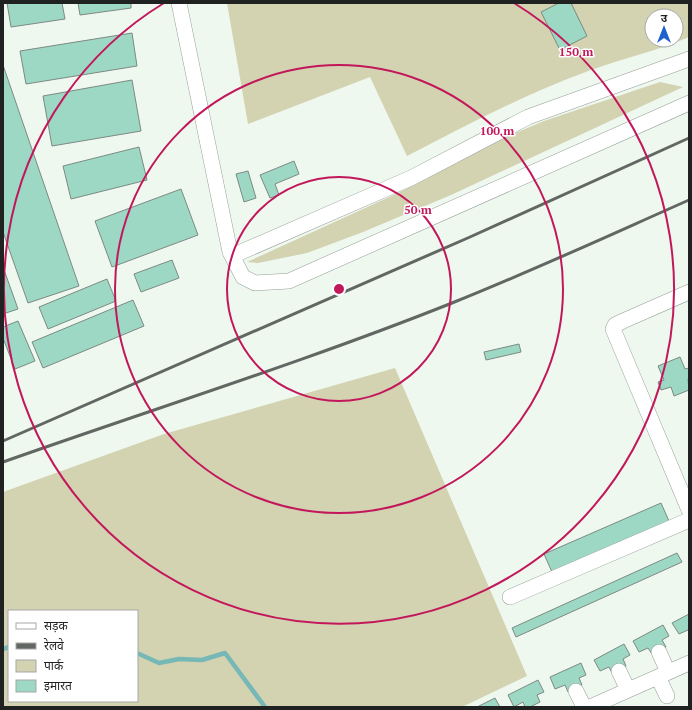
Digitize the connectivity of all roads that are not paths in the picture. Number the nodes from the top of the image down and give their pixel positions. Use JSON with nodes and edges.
{"nodes":[{"id":1,"x":179,"y":3,"type":"edge"},
{"id":2,"x":689,"y":59,"type":"edge"},
{"id":3,"x":689,"y":103,"type":"edge"},
{"id":4,"x":232,"y":256,"type":"junction"},
{"id":5,"x":689,"y":292,"type":"edge"},
{"id":6,"x":689,"y":510,"type":"edge"},
{"id":7,"x":689,"y":520,"type":"edge"},
{"id":8,"x":510,"y":597,"type":"dead end"},
{"id":9,"x":659,"y":652,"type":"dead end"},
{"id":10,"x":689,"y":663,"type":"edge"},
{"id":11,"x":619,"y":671,"type":"dead end"},
{"id":12,"x":663,"y":674,"type":"junction"},
{"id":13,"x":628,"y":690,"type":"junction"},
{"id":14,"x":576,"y":691,"type":"dead end"},
{"id":15,"x":667,"y":696,"type":"dead end"},
{"id":16,"x":599,"y":705,"type":"edge"},
{"id":17,"x":584,"y":707,"type":"edge"}],
"edges":[{"from":1,"to":4,"type":"street"},
{"from":2,"to":4,"type":"street"},
{"from":3,"to":4,"type":"street"},
{"from":5,"to":6,"type":"street"},
{"from":7,"to":8,"type":"street"},
{"from":9,"to":12,"type":"street"},
{"from":10,"to":12,"type":"street"},
{"from":11,"to":13,"type":"street"},
{"from":12,"to":13,"type":"street"},
{"from":12,"to":15,"type":"street"},
{"from":13,"to":16,"type":"street"},
{"from":14,"to":17,"type":"street"}]}
